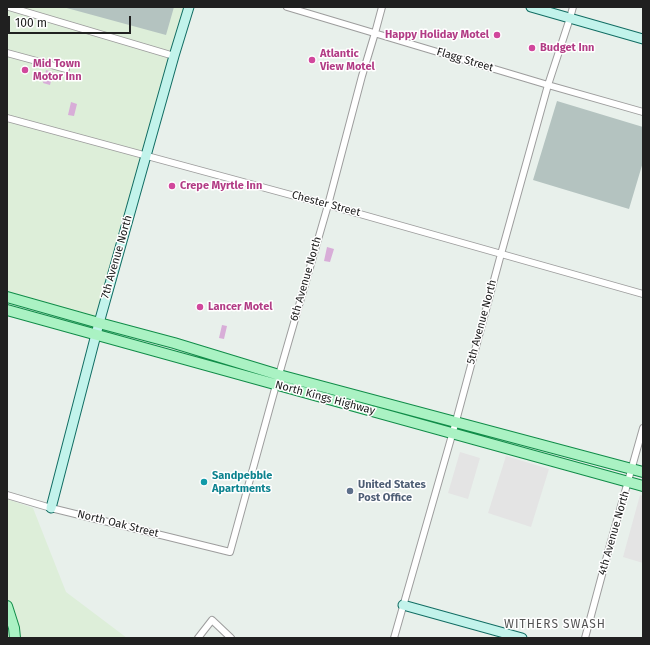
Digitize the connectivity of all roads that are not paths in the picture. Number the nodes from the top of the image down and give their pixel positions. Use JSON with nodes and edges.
{"nodes":[{"id":1,"x":9,"y":7,"type":"edge"},
{"id":2,"x":190,"y":7,"type":"edge"},
{"id":3,"x":287,"y":7,"type":"edge"},
{"id":4,"x":382,"y":7,"type":"edge"},
{"id":5,"x":531,"y":7,"type":"edge"},
{"id":6,"x":573,"y":7,"type":"edge"},
{"id":7,"x":570,"y":18,"type":"junction"},
{"id":8,"x":376,"y":33,"type":"junction"},
{"id":9,"x":643,"y":39,"type":"edge"},
{"id":10,"x":7,"y":53,"type":"edge"},
{"id":11,"x":174,"y":56,"type":"junction"},
{"id":12,"x":66,"y":69,"type":"dead end"},
{"id":13,"x":548,"y":85,"type":"junction"},
{"id":14,"x":643,"y":112,"type":"edge"},
{"id":15,"x":7,"y":118,"type":"edge"},
{"id":16,"x":145,"y":156,"type":"junction"},
{"id":17,"x":328,"y":204,"type":"junction"},
{"id":18,"x":501,"y":254,"type":"junction"},
{"id":19,"x":643,"y":294,"type":"edge"},
{"id":20,"x":7,"y":297,"type":"edge"},
{"id":21,"x":7,"y":310,"type":"edge"},
{"id":22,"x":99,"y":323,"type":"junction"},
{"id":23,"x":96,"y":334,"type":"junction"},
{"id":24,"x":279,"y":374,"type":"junction"},
{"id":25,"x":276,"y":385,"type":"junction"},
{"id":26,"x":456,"y":421,"type":"junction"},
{"id":27,"x":643,"y":428,"type":"edge"},
{"id":28,"x":452,"y":433,"type":"junction"},
{"id":29,"x":632,"y":468,"type":"junction"},
{"id":30,"x":643,"y":472,"type":"edge"},
{"id":31,"x":628,"y":482,"type":"junction"},
{"id":32,"x":643,"y":486,"type":"edge"},
{"id":33,"x":7,"y":495,"type":"edge"},
{"id":34,"x":51,"y":508,"type":"junction"},
{"id":35,"x":230,"y":552,"type":"joint"},
{"id":36,"x":7,"y":606,"type":"edge"},
{"id":37,"x":403,"y":606,"type":"junction"},
{"id":38,"x":14,"y":635,"type":"edge"},
{"id":39,"x":198,"y":638,"type":"edge"},
{"id":40,"x":231,"y":638,"type":"edge"},
{"id":41,"x":394,"y":638,"type":"edge"},
{"id":42,"x":522,"y":638,"type":"edge"},
{"id":43,"x":585,"y":638,"type":"edge"}],
"edges":[{"from":1,"to":11,"type":"street"},
{"from":2,"to":11,"type":"street","name":"7th Avenue North"},
{"from":3,"to":8,"type":"street","name":"Flagg Street"},
{"from":4,"to":8,"type":"street","name":"6th Avenue North"},
{"from":5,"to":7,"type":"street"},
{"from":6,"to":7,"type":"street","name":"5th Avenue North"},
{"from":7,"to":9,"type":"street"},
{"from":7,"to":13,"type":"street","name":"5th Avenue North"},
{"from":8,"to":13,"type":"street","name":"Flagg Street"},
{"from":8,"to":17,"type":"street","name":"6th Avenue North"},
{"from":10,"to":12,"type":"street"},
{"from":11,"to":16,"type":"street","name":"7th Avenue North"},
{"from":13,"to":14,"type":"street","name":"Flagg Street"},
{"from":13,"to":18,"type":"street","name":"5th Avenue North"},
{"from":15,"to":16,"type":"street","name":"Chester Street"},
{"from":16,"to":17,"type":"street","name":"Chester Street"},
{"from":16,"to":22,"type":"street","name":"7th Avenue North"},
{"from":17,"to":18,"type":"street","name":"Chester Street"},
{"from":17,"to":24,"type":"street","name":"6th Avenue North"},
{"from":18,"to":19,"type":"street","name":"Chester Street"},
{"from":18,"to":26,"type":"street","name":"5th Avenue North"},
{"from":20,"to":22,"type":"main road","name":"North Kings Highway"},
{"from":21,"to":23,"type":"main road","name":"North Kings Highway"},
{"from":22,"to":23,"type":"street","name":"7th Avenue North"},
{"from":22,"to":24,"type":"main road","name":"North Kings Highway"},
{"from":23,"to":25,"type":"main road","name":"North Kings Highway"},
{"from":23,"to":34,"type":"street","name":"7th Avenue North"},
{"from":24,"to":25,"type":"street","name":"6th Avenue North"},
{"from":24,"to":26,"type":"main road","name":"North Kings Highway"},
{"from":25,"to":28,"type":"main road","name":"North Kings Highway"},
{"from":25,"to":35,"type":"street","name":"6th Avenue North"},
{"from":26,"to":28,"type":"street","name":"5th Avenue North"},
{"from":26,"to":29,"type":"main road","name":"North Kings Highway"},
{"from":27,"to":29,"type":"street","name":"4th Avenue North"},
{"from":28,"to":31,"type":"main road","name":"North Kings Highway"},
{"from":28,"to":37,"type":"street","name":"5th Avenue North"},
{"from":29,"to":30,"type":"main road","name":"North Kings Highway"},
{"from":29,"to":31,"type":"street","name":"4th Avenue North"},
{"from":31,"to":32,"type":"main road","name":"North Kings Highway"},
{"from":31,"to":43,"type":"street","name":"4th Avenue North"},
{"from":33,"to":34,"type":"street","name":"North Oak Street"},
{"from":34,"to":35,"type":"street","name":"North Oak Street"},
{"from":36,"to":38,"type":"main road"},
{"from":37,"to":41,"type":"street","name":"5th Avenue North"},
{"from":37,"to":42,"type":"street"},
{"from":39,"to":40,"type":"street"}]}
